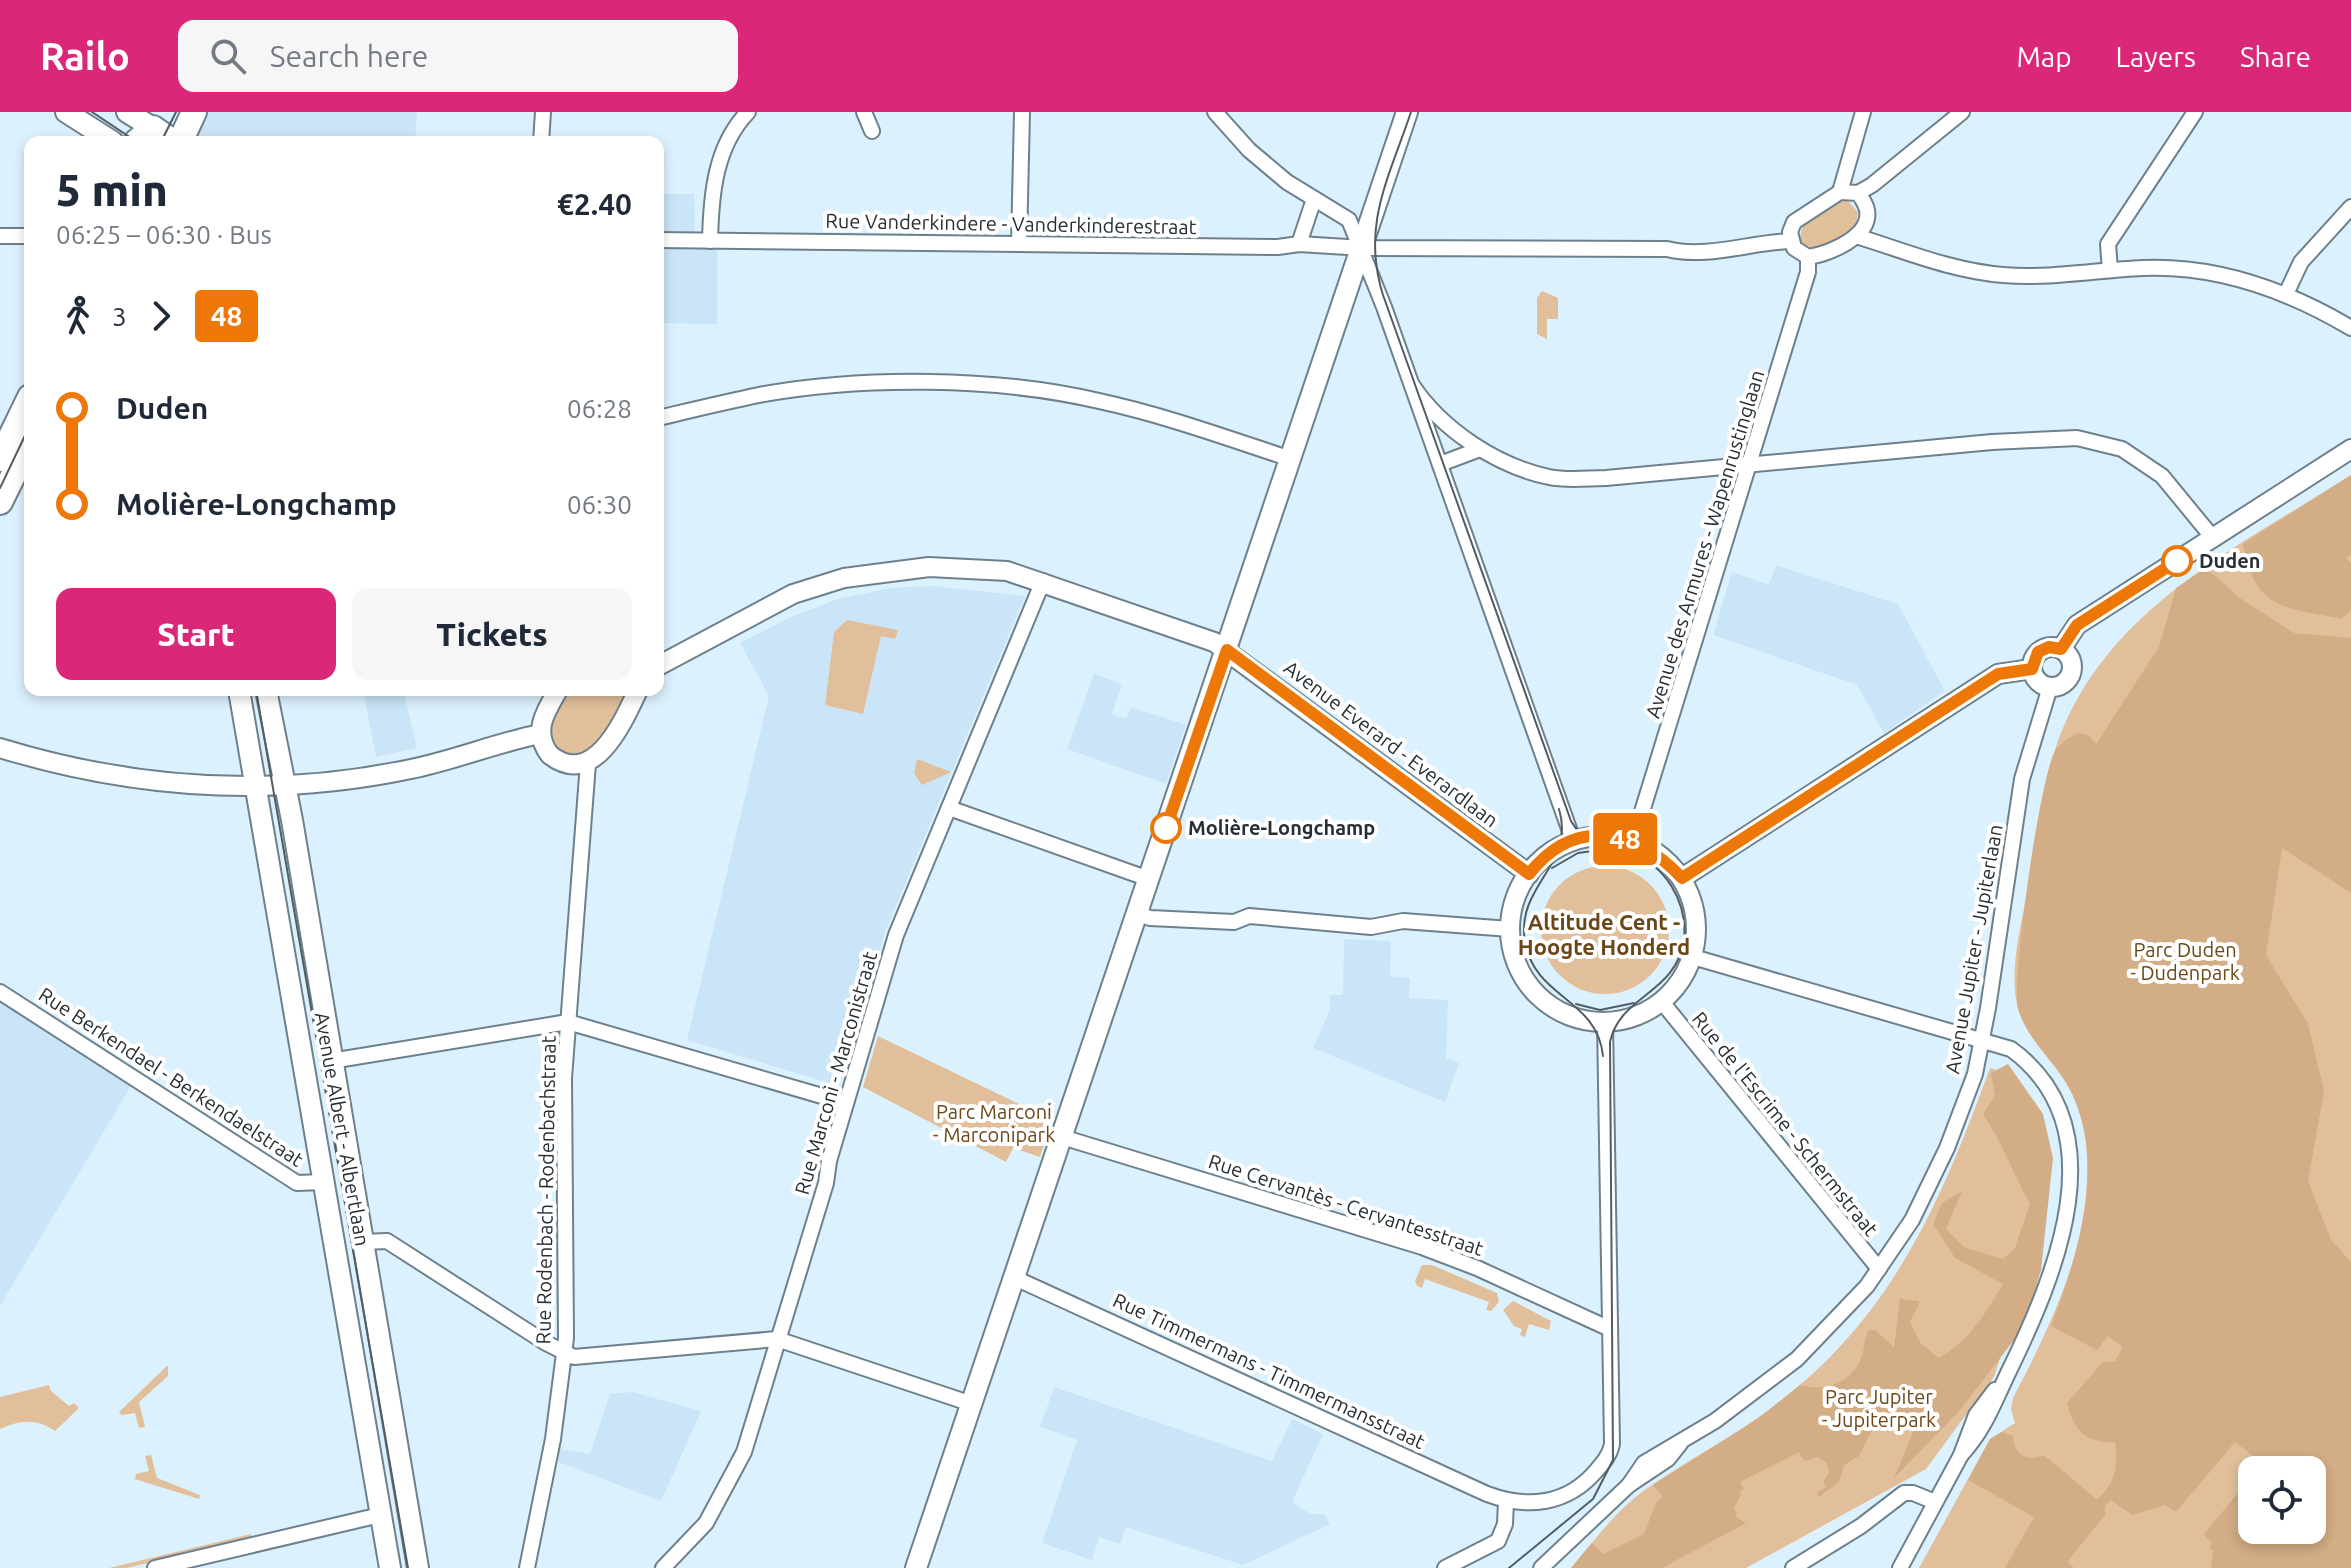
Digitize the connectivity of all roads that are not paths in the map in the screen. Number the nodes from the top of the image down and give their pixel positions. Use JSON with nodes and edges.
{"nodes":[{"id":1,"x":66,"y":112,"type":"edge"},
{"id":2,"x":127,"y":112,"type":"edge"},
{"id":3,"x":194,"y":112,"type":"edge"},
{"id":4,"x":543,"y":112,"type":"edge"},
{"id":5,"x":748,"y":112,"type":"edge"},
{"id":6,"x":864,"y":112,"type":"edge"},
{"id":7,"x":1022,"y":112,"type":"edge"},
{"id":8,"x":1215,"y":112,"type":"edge"},
{"id":9,"x":1407,"y":112,"type":"edge"},
{"id":10,"x":1863,"y":112,"type":"edge"},
{"id":11,"x":1962,"y":112,"type":"edge"},
{"id":12,"x":2195,"y":112,"type":"edge"},
{"id":13,"x":157,"y":131,"type":"edge"},
{"id":14,"x":872,"y":131,"type":"dead end"},
{"id":15,"x":104,"y":136,"type":"edge"},
{"id":16,"x":183,"y":136,"type":"edge"},
{"id":17,"x":541,"y":136,"type":"edge"},
{"id":18,"x":1840,"y":192,"type":"junction"},
{"id":19,"x":1858,"y":193,"type":"junction"},
{"id":20,"x":1314,"y":199,"type":"junction"},
{"id":21,"x":2351,"y":207,"type":"edge"},
{"id":22,"x":1794,"y":222,"type":"junction"},
{"id":23,"x":0,"y":236,"type":"edge"},
{"id":24,"x":24,"y":236,"type":"edge"},
{"id":25,"x":1856,"y":236,"type":"junction"},
{"id":26,"x":664,"y":240,"type":"edge"},
{"id":27,"x":710,"y":241,"type":"junction"},
{"id":28,"x":1792,"y":241,"type":"junction"},
{"id":29,"x":1019,"y":244,"type":"junction"},
{"id":30,"x":1299,"y":244,"type":"junction"},
{"id":31,"x":1363,"y":248,"type":"junction"},
{"id":32,"x":1667,"y":249,"type":"junction"},
{"id":33,"x":1808,"y":257,"type":"junction"},
{"id":34,"x":2110,"y":270,"type":"junction"},
{"id":35,"x":2286,"y":294,"type":"junction"},
{"id":36,"x":2351,"y":328,"type":"edge"},
{"id":37,"x":1412,"y":385,"type":"junction"},
{"id":38,"x":24,"y":409,"type":"edge"},
{"id":39,"x":664,"y":417,"type":"edge"},
{"id":40,"x":1480,"y":449,"type":"junction"},
{"id":41,"x":2351,"y":449,"type":"edge"},
{"id":42,"x":24,"y":453,"type":"edge"},
{"id":43,"x":0,"y":459,"type":"edge"},
{"id":44,"x":1291,"y":459,"type":"junction"},
{"id":45,"x":1440,"y":464,"type":"junction"},
{"id":46,"x":1751,"y":464,"type":"junction"},
{"id":47,"x":0,"y":502,"type":"edge"},
{"id":48,"x":2213,"y":538,"type":"junction"},
{"id":49,"x":1043,"y":581,"type":"junction"},
{"id":50,"x":2061,"y":649,"type":"junction"},
{"id":51,"x":1227,"y":650,"type":"junction"},
{"id":52,"x":664,"y":663,"type":"edge"},
{"id":53,"x":2032,"y":669,"type":"junction"},
{"id":54,"x":2050,"y":687,"type":"junction"},
{"id":55,"x":240,"y":696,"type":"edge"},
{"id":56,"x":267,"y":696,"type":"edge"},
{"id":57,"x":555,"y":696,"type":"edge"},
{"id":58,"x":635,"y":696,"type":"edge"},
{"id":59,"x":540,"y":734,"type":"junction"},
{"id":60,"x":0,"y":748,"type":"edge"},
{"id":61,"x":588,"y":763,"type":"junction"},
{"id":62,"x":284,"y":785,"type":"junction"},
{"id":63,"x":254,"y":786,"type":"junction"},
{"id":64,"x":949,"y":808,"type":"junction"},
{"id":65,"x":1573,"y":840,"type":"junction"},
{"id":66,"x":1633,"y":841,"type":"junction"},
{"id":67,"x":1529,"y":874,"type":"junction"},
{"id":68,"x":1682,"y":878,"type":"junction"},
{"id":69,"x":1149,"y":879,"type":"junction"},
{"id":70,"x":1138,"y":914,"type":"junction"},
{"id":71,"x":1510,"y":929,"type":"junction"},
{"id":72,"x":1693,"y":957,"type":"junction"},
{"id":73,"x":0,"y":992,"type":"edge"},
{"id":74,"x":1662,"y":1002,"type":"junction"},
{"id":75,"x":568,"y":1022,"type":"junction"},
{"id":76,"x":1605,"y":1022,"type":"junction"},
{"id":77,"x":1982,"y":1041,"type":"junction"},
{"id":78,"x":331,"y":1061,"type":"junction"},
{"id":79,"x":846,"y":1103,"type":"junction"},
{"id":80,"x":1062,"y":1137,"type":"junction"},
{"id":81,"x":323,"y":1182,"type":"junction"},
{"id":82,"x":362,"y":1242,"type":"junction"},
{"id":83,"x":1879,"y":1269,"type":"junction"},
{"id":84,"x":1015,"y":1278,"type":"junction"},
{"id":85,"x":1610,"y":1329,"type":"junction"},
{"id":86,"x":777,"y":1339,"type":"junction"},
{"id":87,"x":565,"y":1354,"type":"junction"},
{"id":88,"x":972,"y":1404,"type":"junction"},
{"id":89,"x":1506,"y":1501,"type":"junction"},
{"id":90,"x":1935,"y":1502,"type":"junction"},
{"id":91,"x":380,"y":1515,"type":"junction"},
{"id":92,"x":155,"y":1568,"type":"edge"},
{"id":93,"x":390,"y":1568,"type":"edge"},
{"id":94,"x":418,"y":1568,"type":"edge"},
{"id":95,"x":527,"y":1568,"type":"edge"},
{"id":96,"x":663,"y":1568,"type":"edge"},
{"id":97,"x":916,"y":1568,"type":"edge"},
{"id":98,"x":1445,"y":1568,"type":"edge"},
{"id":99,"x":1541,"y":1568,"type":"edge"},
{"id":100,"x":1793,"y":1568,"type":"edge"},
{"id":101,"x":1900,"y":1568,"type":"edge"}],
"edges":[{"from":1,"to":15,"type":"main road"},
{"from":2,"to":13,"type":"main road"},
{"from":3,"to":16,"type":"main road"},
{"from":4,"to":17,"type":"street"},
{"from":5,"to":27,"type":"street"},
{"from":6,"to":14,"type":"street"},
{"from":7,"to":29,"type":"street"},
{"from":8,"to":20,"type":"street"},
{"from":9,"to":31,"type":"main road"},
{"from":10,"to":18,"type":"street"},
{"from":11,"to":19,"type":"street"},
{"from":12,"to":34,"type":"street"},
{"from":18,"to":19,"type":"street"},
{"from":18,"to":22,"type":"street"},
{"from":19,"to":25,"type":"street"},
{"from":20,"to":30,"type":"street"},
{"from":20,"to":31,"type":"street"},
{"from":21,"to":35,"type":"street"},
{"from":22,"to":28,"type":"street"},
{"from":22,"to":32,"type":"street"},
{"from":23,"to":24,"type":"street"},
{"from":25,"to":33,"type":"street"},
{"from":25,"to":34,"type":"street"},
{"from":26,"to":27,"type":"street","name":"Rue Vanderkindere - Vanderkinderestraat"},
{"from":27,"to":29,"type":"street","name":"Rue Vanderkindere - Vanderkinderestraat"},
{"from":28,"to":32,"type":"street"},
{"from":28,"to":33,"type":"street"},
{"from":29,"to":30,"type":"street","name":"Rue Vanderkindere - Vanderkinderestraat"},
{"from":30,"to":31,"type":"street","name":"Rue Vanderkindere - Vanderkinderestraat"},
{"from":31,"to":32,"type":"street","name":"Rue Vanderkindere - Vanderkinderestraat"},
{"from":31,"to":37,"type":"street"},
{"from":31,"to":44,"type":"main road"},
{"from":33,"to":46,"type":"street","name":"Avenue des Armures - Wapenrustinglaan"},
{"from":34,"to":35,"type":"street"},
{"from":35,"to":36,"type":"street"},
{"from":37,"to":40,"type":"street"},
{"from":37,"to":45,"type":"street"},
{"from":38,"to":43,"type":"main road"},
{"from":39,"to":44,"type":"street"},
{"from":40,"to":45,"type":"street"},
{"from":40,"to":46,"type":"street"},
{"from":41,"to":48,"type":"street"},
{"from":42,"to":47,"type":"main road"},
{"from":44,"to":51,"type":"main road"},
{"from":45,"to":65,"type":"street"},
{"from":46,"to":48,"type":"street"},
{"from":46,"to":66,"type":"street","name":"Avenue des Armures - Wapenrustinglaan"},
{"from":48,"to":50,"type":"street"},
{"from":49,"to":51,"type":"street","name":"Avenue Everard - Everardlaan"},
{"from":49,"to":52,"type":"street","name":"Avenue Everard - Everardlaan"},
{"from":49,"to":64,"type":"street","name":"Rue Marconi - Marconistraat"},
{"from":50,"to":53,"type":"street"},
{"from":50,"to":54,"type":"street"},
{"from":51,"to":67,"type":"street","name":"Avenue Everard - Everardlaan"},
{"from":51,"to":69,"type":"main road"},
{"from":53,"to":54,"type":"street"},
{"from":53,"to":68,"type":"street"},
{"from":54,"to":77,"type":"street","name":"Avenue Jupiter - Jupiterlaan"},
{"from":55,"to":63,"type":"main road","name":"Avenue Albert - Albertlaan"},
{"from":56,"to":62,"type":"main road","name":"Avenue Albert - Albertlaan"},
{"from":57,"to":59,"type":"street"},
{"from":58,"to":61,"type":"street"},
{"from":59,"to":61,"type":"street"},
{"from":59,"to":62,"type":"street"},
{"from":60,"to":63,"type":"street"},
{"from":61,"to":75,"type":"street","name":"Rue Rodenbach - Rodenbachstraat"},
{"from":62,"to":63,"type":"street"},
{"from":62,"to":78,"type":"main road","name":"Avenue Albert - Albertlaan"},
{"from":63,"to":81,"type":"main road","name":"Avenue Albert - Albertlaan"},
{"from":64,"to":69,"type":"street"},
{"from":64,"to":79,"type":"street","name":"Rue Marconi - Marconistraat"},
{"from":65,"to":66,"type":"street"},
{"from":65,"to":67,"type":"street"},
{"from":66,"to":68,"type":"street"},
{"from":67,"to":71,"type":"street"},
{"from":68,"to":72,"type":"street"},
{"from":69,"to":70,"type":"main road"},
{"from":70,"to":71,"type":"street"},
{"from":70,"to":80,"type":"main road"},
{"from":71,"to":76,"type":"street"},
{"from":72,"to":74,"type":"street"},
{"from":72,"to":77,"type":"street"},
{"from":73,"to":81,"type":"street","name":"Rue Berkendael - Berkendaelstraat"},
{"from":74,"to":76,"type":"street"},
{"from":74,"to":83,"type":"street","name":"Rue de l'Escrime - Schermstraat"},
{"from":75,"to":78,"type":"street"},
{"from":75,"to":79,"type":"street"},
{"from":75,"to":87,"type":"street","name":"Rue Rodenbach - Rodenbachstraat"},
{"from":76,"to":85,"type":"street"},
{"from":77,"to":83,"type":"street","name":"Avenue Jupiter - Jupiterlaan"},
{"from":77,"to":90,"type":"street"},
{"from":78,"to":82,"type":"main road","name":"Avenue Albert - Albertlaan"},
{"from":79,"to":86,"type":"street","name":"Rue Marconi - Marconistraat"},
{"from":80,"to":84,"type":"main road"},
{"from":80,"to":85,"type":"street","name":"Rue Cervantès - Cervantesstraat"},
{"from":81,"to":91,"type":"main road","name":"Avenue Albert - Albertlaan"},
{"from":82,"to":87,"type":"street"},
{"from":82,"to":94,"type":"main road","name":"Avenue Albert - Albertlaan"},
{"from":83,"to":99,"type":"street","name":"Avenue Jupiter - Jupiterlaan"},
{"from":84,"to":88,"type":"main road"},
{"from":84,"to":89,"type":"street","name":"Rue Timmermans - Timmermansstraat"},
{"from":85,"to":89,"type":"street"},
{"from":86,"to":87,"type":"street"},
{"from":86,"to":88,"type":"street"},
{"from":86,"to":96,"type":"street","name":"Rue Marconi - Marconistraat"},
{"from":87,"to":95,"type":"street","name":"Rue Rodenbach - Rodenbachstraat"},
{"from":88,"to":97,"type":"main road"},
{"from":89,"to":98,"type":"street"},
{"from":90,"to":100,"type":"street"},
{"from":90,"to":101,"type":"street"},
{"from":91,"to":92,"type":"street"},
{"from":91,"to":93,"type":"main road","name":"Avenue Albert - Albertlaan"}]}
